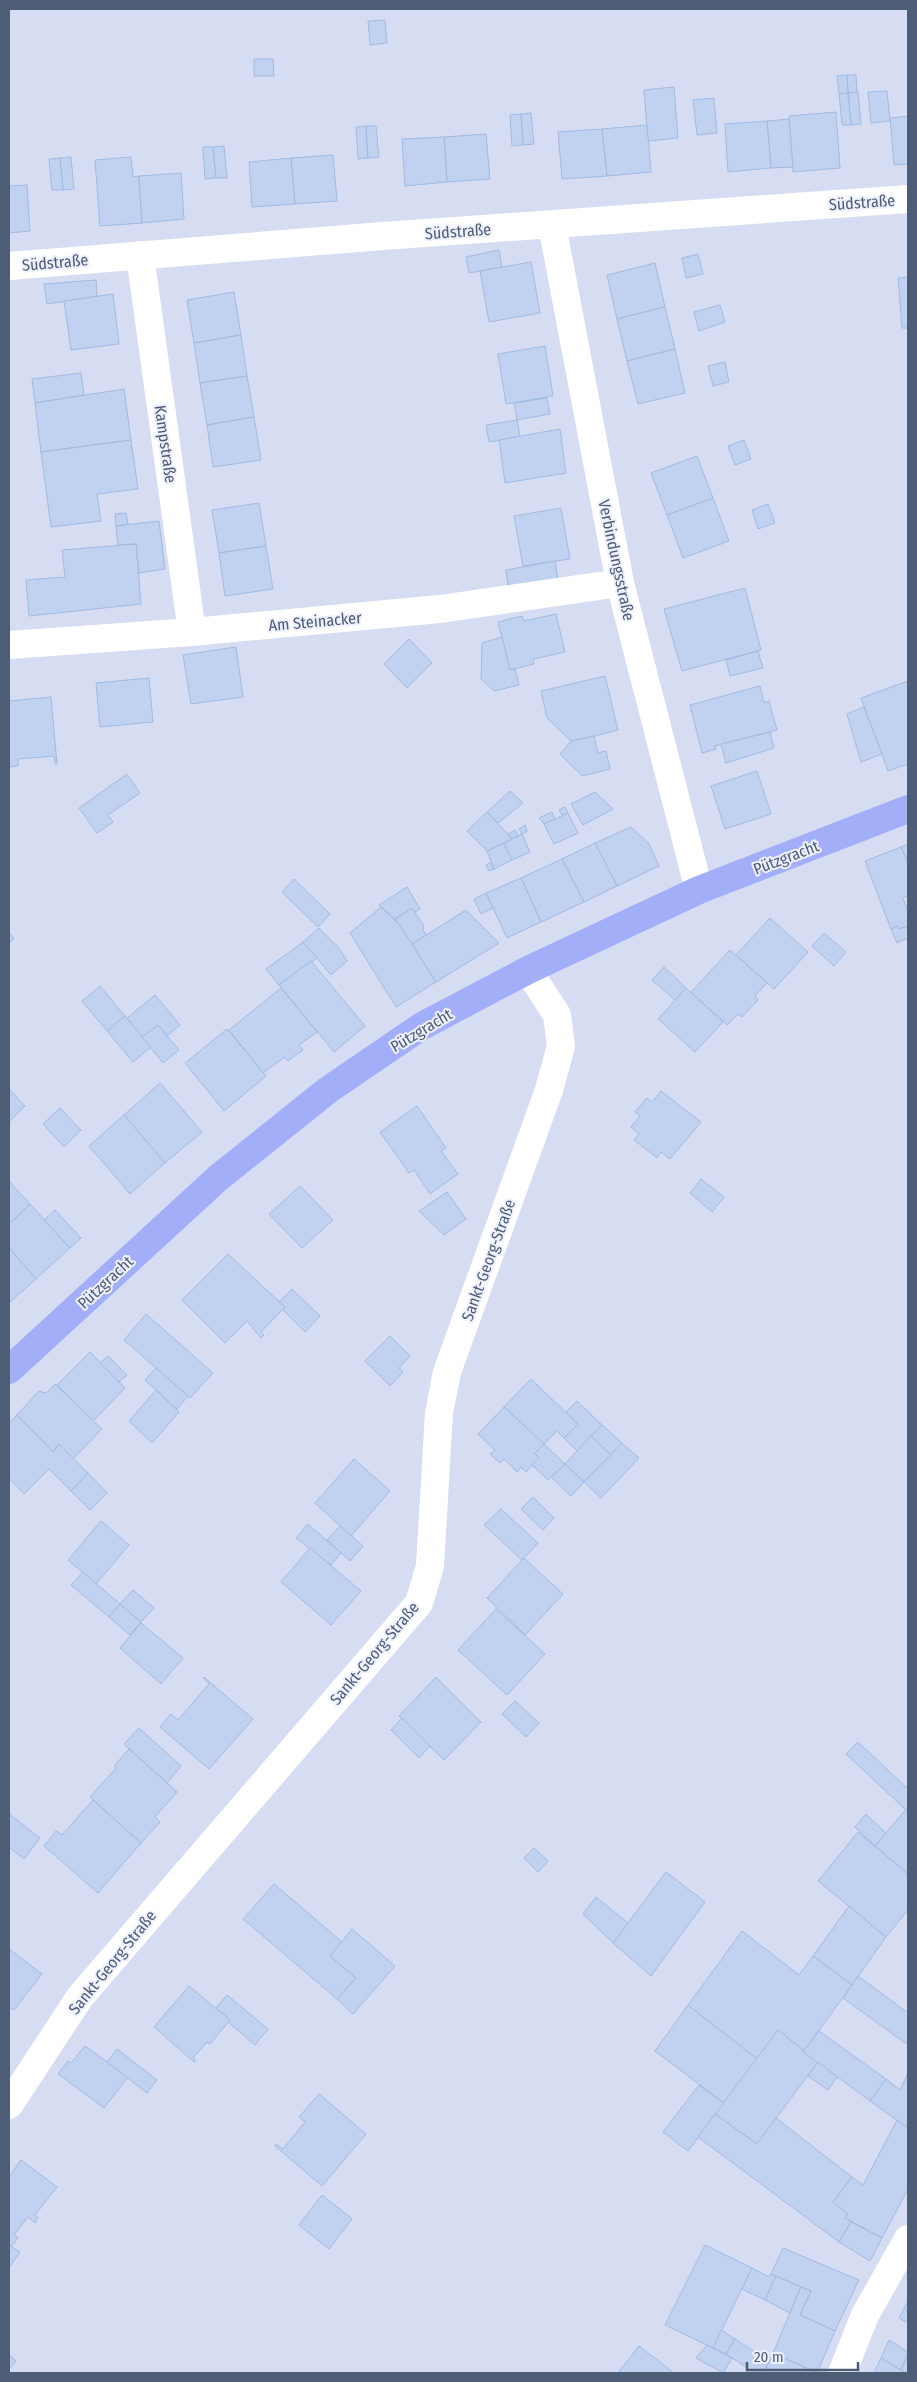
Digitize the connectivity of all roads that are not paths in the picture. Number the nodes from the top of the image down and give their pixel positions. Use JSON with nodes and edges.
{"nodes":[{"id":1,"x":908,"y":199,"type":"edge"},
{"id":2,"x":552,"y":225,"type":"junction"},
{"id":3,"x":140,"y":256,"type":"junction"},
{"id":4,"x":9,"y":266,"type":"edge"},
{"id":5,"x":620,"y":583,"type":"junction"},
{"id":6,"x":192,"y":632,"type":"junction"},
{"id":7,"x":9,"y":645,"type":"edge"},
{"id":8,"x":908,"y":809,"type":"edge"},
{"id":9,"x":699,"y":890,"type":"junction"},
{"id":10,"x":528,"y":970,"type":"junction"},
{"id":11,"x":9,"y":1370,"type":"edge"},
{"id":12,"x":9,"y":2105,"type":"edge"},
{"id":13,"x":908,"y":2239,"type":"edge"},
{"id":14,"x":842,"y":2373,"type":"edge"}],
"edges":[{"from":1,"to":2,"type":"street","name":"Südstraße"},
{"from":2,"to":3,"type":"street","name":"Südstraße"},
{"from":2,"to":5,"type":"street","name":"Verbindungsstraße"},
{"from":3,"to":4,"type":"street","name":"Südstraße"},
{"from":3,"to":6,"type":"street","name":"Kampstraße"},
{"from":5,"to":6,"type":"street","name":"Am Steinacker"},
{"from":5,"to":9,"type":"street","name":"Verbindungsstraße"},
{"from":6,"to":7,"type":"street","name":"Am Steinacker"},
{"from":8,"to":9,"type":"main road","name":"Pützgracht"},
{"from":9,"to":10,"type":"main road","name":"Pützgracht"},
{"from":10,"to":11,"type":"main road","name":"Pützgracht"},
{"from":10,"to":12,"type":"street","name":"Sankt-Georg-Straße"},
{"from":13,"to":14,"type":"street"}]}
